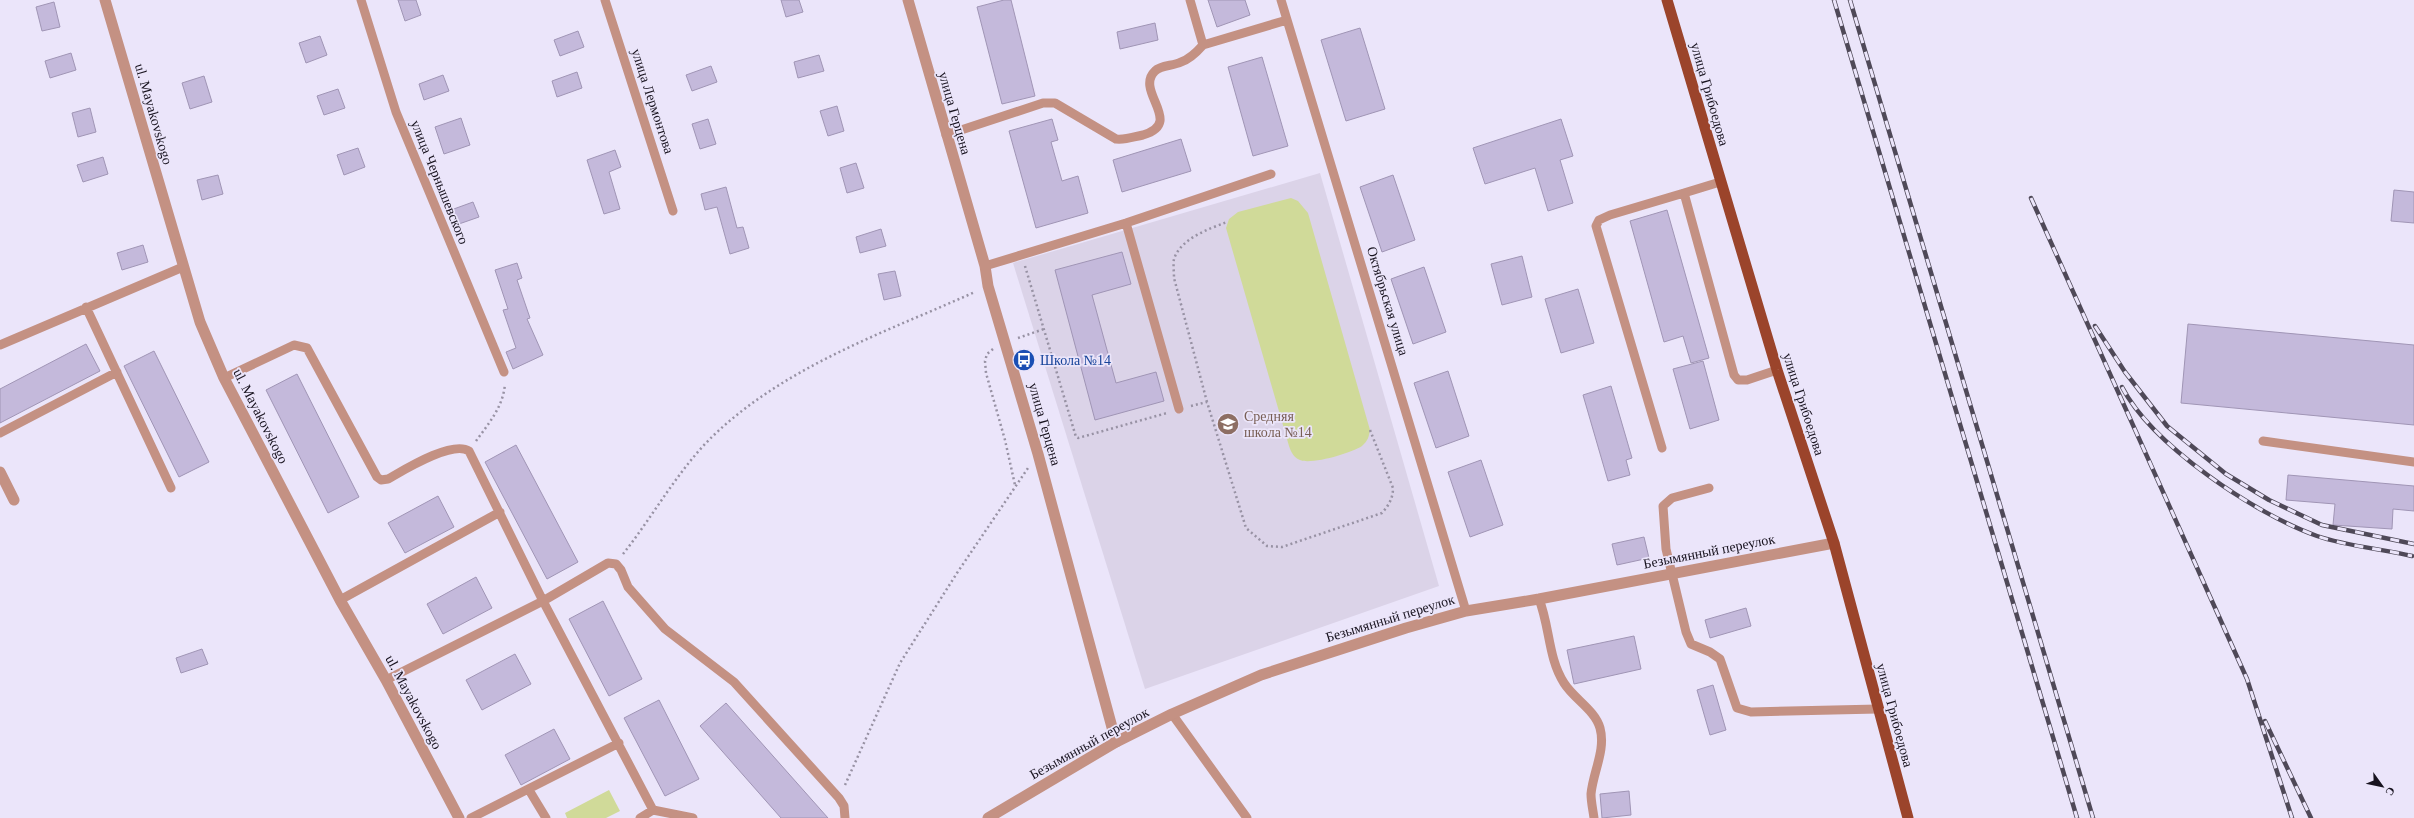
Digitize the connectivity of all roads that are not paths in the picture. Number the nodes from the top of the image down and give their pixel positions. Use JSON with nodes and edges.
{"nodes":[{"id":1,"x":105,"y":0,"type":"edge"},
{"id":2,"x":361,"y":0,"type":"edge"},
{"id":3,"x":605,"y":0,"type":"edge"},
{"id":4,"x":908,"y":0,"type":"edge"},
{"id":5,"x":1190,"y":0,"type":"edge"},
{"id":6,"x":1281,"y":0,"type":"edge"},
{"id":7,"x":1667,"y":0,"type":"edge"},
{"id":8,"x":1287,"y":20,"type":"junction"},
{"id":9,"x":1203,"y":45,"type":"junction"},
{"id":10,"x":946,"y":134,"type":"junction"},
{"id":11,"x":1271,"y":174,"type":"dead end"},
{"id":12,"x":1720,"y":182,"type":"junction"},
{"id":13,"x":1684,"y":193,"type":"junction"},
{"id":14,"x":673,"y":211,"type":"dead end"},
{"id":15,"x":1126,"y":223,"type":"junction"},
{"id":16,"x":985,"y":266,"type":"junction"},
{"id":17,"x":183,"y":267,"type":"junction"},
{"id":18,"x":86,"y":307,"type":"junction"},
{"id":19,"x":0,"y":345,"type":"edge"},
{"id":20,"x":1778,"y":370,"type":"junction"},
{"id":21,"x":117,"y":372,"type":"junction"},
{"id":22,"x":504,"y":372,"type":"road end"},
{"id":23,"x":224,"y":378,"type":"junction"},
{"id":24,"x":1179,"y":409,"type":"road end"},
{"id":25,"x":0,"y":433,"type":"edge"},
{"id":26,"x":2263,"y":441,"type":"dead end"},
{"id":27,"x":1662,"y":448,"type":"dead end"},
{"id":28,"x":2414,"y":462,"type":"edge"},
{"id":29,"x":0,"y":472,"type":"edge"},
{"id":30,"x":171,"y":488,"type":"dead end"},
{"id":31,"x":1709,"y":488,"type":"dead end"},
{"id":32,"x":14,"y":500,"type":"dead end"},
{"id":33,"x":500,"y":512,"type":"junction"},
{"id":34,"x":1834,"y":543,"type":"junction"},
{"id":35,"x":1672,"y":573,"type":"junction"},
{"id":36,"x":340,"y":600,"type":"junction"},
{"id":37,"x":1538,"y":600,"type":"junction"},
{"id":38,"x":543,"y":601,"type":"junction"},
{"id":39,"x":1466,"y":611,"type":"junction"},
{"id":40,"x":386,"y":680,"type":"junction"},
{"id":41,"x":1878,"y":709,"type":"junction"},
{"id":42,"x":1172,"y":714,"type":"junction"},
{"id":43,"x":1116,"y":742,"type":"junction"},
{"id":44,"x":619,"y":743,"type":"junction"},
{"id":45,"x":528,"y":790,"type":"junction"},
{"id":46,"x":653,"y":810,"type":"junction"},
{"id":47,"x":458,"y":818,"type":"edge"},
{"id":48,"x":471,"y":818,"type":"edge"},
{"id":49,"x":546,"y":818,"type":"edge"},
{"id":50,"x":640,"y":818,"type":"edge"},
{"id":51,"x":693,"y":818,"type":"edge"},
{"id":52,"x":844,"y":818,"type":"edge"},
{"id":53,"x":988,"y":818,"type":"edge"},
{"id":54,"x":1247,"y":818,"type":"edge"},
{"id":55,"x":1594,"y":818,"type":"edge"},
{"id":56,"x":1908,"y":818,"type":"edge"}],
"edges":[{"from":1,"to":17,"type":"street","name":"ul. Mayakovskogo"},
{"from":2,"to":22,"type":"lane","name":"улица Чернышевского"},
{"from":3,"to":14,"type":"lane","name":"улица Лермонтова"},
{"from":4,"to":10,"type":"street","name":"улица Герцена"},
{"from":5,"to":9,"type":"lane"},
{"from":6,"to":8,"type":"lane","name":"Октябрьская улица"},
{"from":7,"to":12,"type":"main road","name":"улица Грибоедова"},
{"from":8,"to":9,"type":"lane"},
{"from":8,"to":39,"type":"lane","name":"Октябрьская улица"},
{"from":9,"to":10,"type":"lane"},
{"from":10,"to":16,"type":"street","name":"улица Герцена"},
{"from":11,"to":15,"type":"lane"},
{"from":12,"to":13,"type":"lane"},
{"from":12,"to":20,"type":"main road","name":"улица Грибоедова"},
{"from":13,"to":20,"type":"lane"},
{"from":13,"to":27,"type":"lane"},
{"from":15,"to":16,"type":"lane"},
{"from":15,"to":24,"type":"lane"},
{"from":16,"to":43,"type":"street","name":"улица Герцена"},
{"from":17,"to":18,"type":"lane"},
{"from":17,"to":23,"type":"street","name":"ul. Mayakovskogo"},
{"from":18,"to":19,"type":"lane"},
{"from":18,"to":21,"type":"lane"},
{"from":20,"to":34,"type":"main road","name":"улица Грибоедова"},
{"from":21,"to":25,"type":"lane"},
{"from":21,"to":30,"type":"lane"},
{"from":23,"to":33,"type":"lane"},
{"from":23,"to":36,"type":"street","name":"ul. Mayakovskogo"},
{"from":26,"to":28,"type":"lane"},
{"from":29,"to":32,"type":"street"},
{"from":31,"to":35,"type":"lane"},
{"from":33,"to":36,"type":"lane"},
{"from":33,"to":38,"type":"lane"},
{"from":34,"to":35,"type":"street","name":"Безымянный переулок"},
{"from":34,"to":41,"type":"main road","name":"улица Грибоедова"},
{"from":35,"to":37,"type":"street","name":"Безымянный переулок"},
{"from":35,"to":41,"type":"lane"},
{"from":36,"to":40,"type":"street","name":"ul. Mayakovskogo"},
{"from":37,"to":39,"type":"street","name":"Безымянный переулок"},
{"from":37,"to":55,"type":"lane"},
{"from":38,"to":40,"type":"lane"},
{"from":38,"to":44,"type":"lane"},
{"from":38,"to":52,"type":"lane"},
{"from":39,"to":42,"type":"street","name":"Безымянный переулок"},
{"from":40,"to":47,"type":"street","name":"ul. Mayakovskogo"},
{"from":41,"to":56,"type":"main road","name":"улица Грибоедова"},
{"from":42,"to":43,"type":"street","name":"Безымянный переулок"},
{"from":42,"to":54,"type":"lane"},
{"from":43,"to":53,"type":"street","name":"Безымянный переулок"},
{"from":44,"to":45,"type":"lane"},
{"from":44,"to":46,"type":"lane"},
{"from":45,"to":48,"type":"lane"},
{"from":45,"to":49,"type":"lane"},
{"from":46,"to":50,"type":"lane"},
{"from":46,"to":51,"type":"lane"}]}
